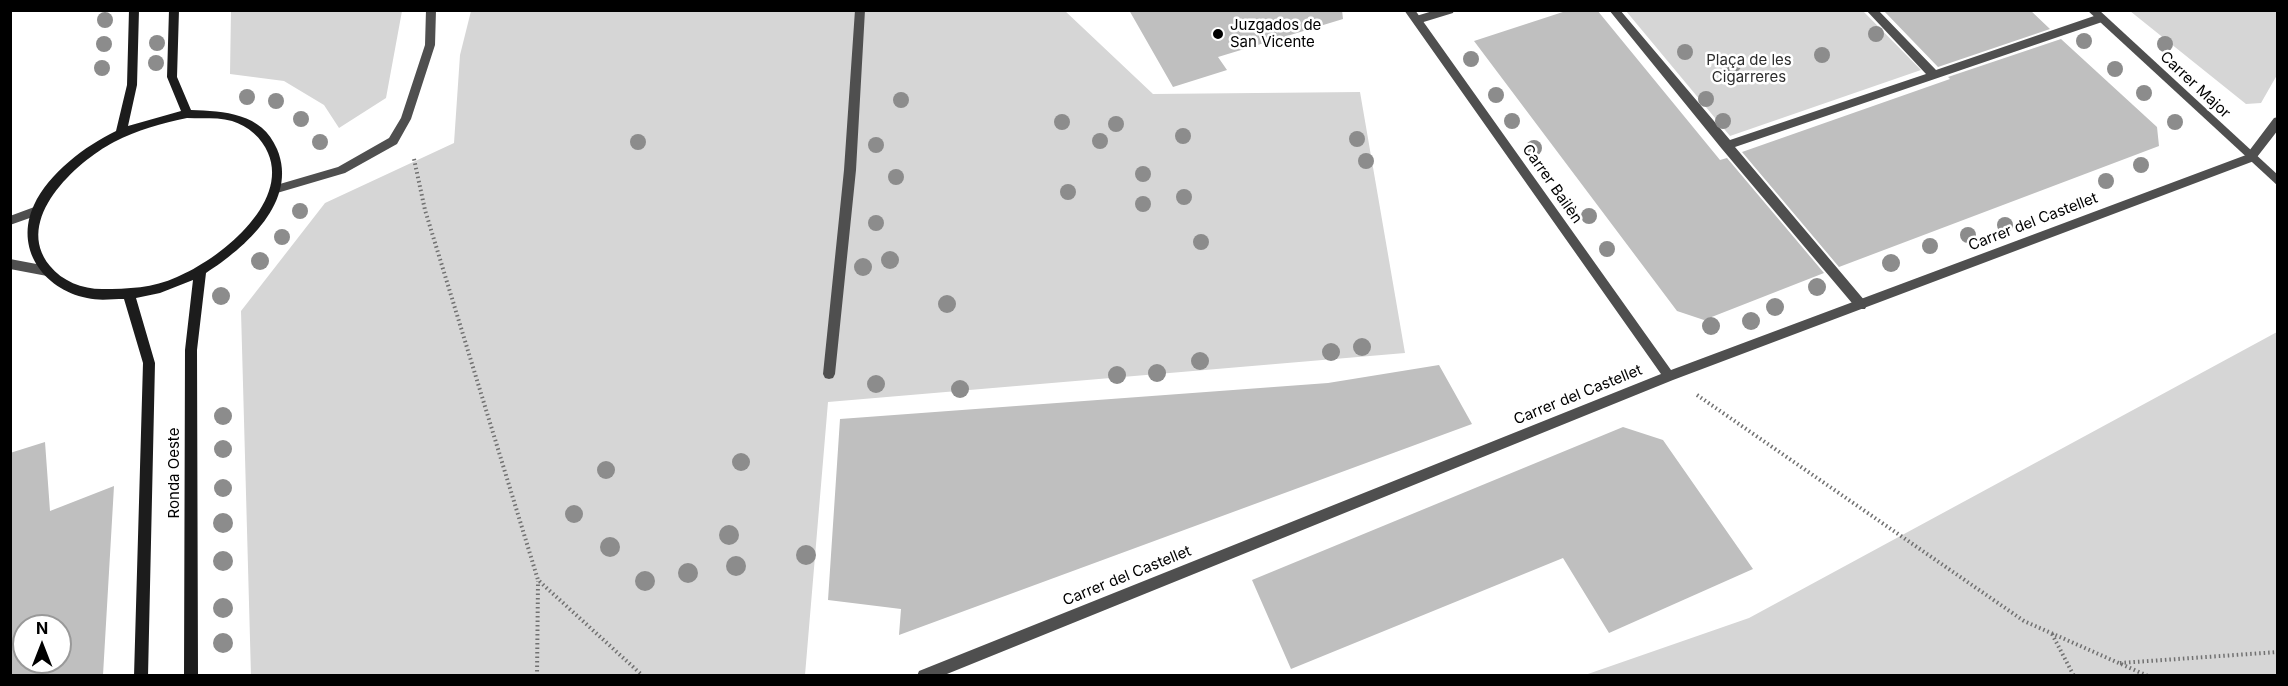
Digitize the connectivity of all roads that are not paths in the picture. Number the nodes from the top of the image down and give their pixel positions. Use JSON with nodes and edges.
{"nodes":[{"id":1,"x":134,"y":10,"type":"edge"},
{"id":2,"x":174,"y":10,"type":"edge"},
{"id":3,"x":431,"y":10,"type":"edge"},
{"id":4,"x":860,"y":10,"type":"edge"},
{"id":5,"x":1408,"y":10,"type":"edge"},
{"id":6,"x":1449,"y":10,"type":"edge"},
{"id":7,"x":1614,"y":10,"type":"edge"},
{"id":8,"x":1871,"y":10,"type":"edge"},
{"id":9,"x":2092,"y":10,"type":"edge"},
{"id":10,"x":2101,"y":18,"type":"junction"},
{"id":11,"x":1417,"y":20,"type":"junction"},
{"id":12,"x":1933,"y":74,"type":"junction"},
{"id":13,"x":187,"y":114,"type":"junction"},
{"id":14,"x":2277,"y":121,"type":"edge"},
{"id":15,"x":121,"y":133,"type":"junction"},
{"id":16,"x":1726,"y":146,"type":"junction"},
{"id":17,"x":2250,"y":158,"type":"junction"},
{"id":18,"x":2277,"y":182,"type":"edge"},
{"id":19,"x":277,"y":189,"type":"junction"},
{"id":20,"x":37,"y":211,"type":"junction"},
{"id":21,"x":10,"y":221,"type":"edge"},
{"id":22,"x":10,"y":264,"type":"edge"},
{"id":23,"x":47,"y":271,"type":"junction"},
{"id":24,"x":200,"y":271,"type":"junction"},
{"id":25,"x":129,"y":295,"type":"junction"},
{"id":26,"x":1861,"y":305,"type":"junction"},
{"id":27,"x":829,"y":374,"type":"dead end"},
{"id":28,"x":1669,"y":376,"type":"junction"},
{"id":29,"x":141,"y":675,"type":"edge"},
{"id":30,"x":191,"y":675,"type":"edge"},
{"id":31,"x":924,"y":675,"type":"edge"}],
"edges":[{"from":1,"to":15,"type":"main road"},
{"from":2,"to":13,"type":"main road"},
{"from":3,"to":19,"type":"street"},
{"from":4,"to":27,"type":"street"},
{"from":5,"to":11,"type":"street","name":"Carrer Bailèn"},
{"from":6,"to":11,"type":"street"},
{"from":7,"to":16,"type":"street"},
{"from":8,"to":12,"type":"street"},
{"from":9,"to":10,"type":"street","name":"Carrer Major"},
{"from":10,"to":12,"type":"street"},
{"from":10,"to":17,"type":"street","name":"Carrer Major"},
{"from":11,"to":28,"type":"street","name":"Carrer Bailèn"},
{"from":12,"to":16,"type":"street"},
{"from":13,"to":15,"type":"main road"},
{"from":13,"to":19,"type":"main road"},
{"from":14,"to":17,"type":"street"},
{"from":15,"to":20,"type":"main road"},
{"from":16,"to":26,"type":"street"},
{"from":17,"to":18,"type":"street","name":"Carrer Major"},
{"from":17,"to":26,"type":"street","name":"Carrer del Castellet"},
{"from":19,"to":24,"type":"main road"},
{"from":20,"to":21,"type":"street"},
{"from":20,"to":23,"type":"main road"},
{"from":22,"to":23,"type":"street"},
{"from":23,"to":25,"type":"main road"},
{"from":24,"to":25,"type":"main road"},
{"from":24,"to":30,"type":"main road","name":"Ronda Oeste"},
{"from":25,"to":29,"type":"main road","name":"Ronda Oeste"},
{"from":26,"to":28,"type":"street","name":"Carrer del Castellet"},
{"from":28,"to":31,"type":"street","name":"Carrer del Castellet"}]}
